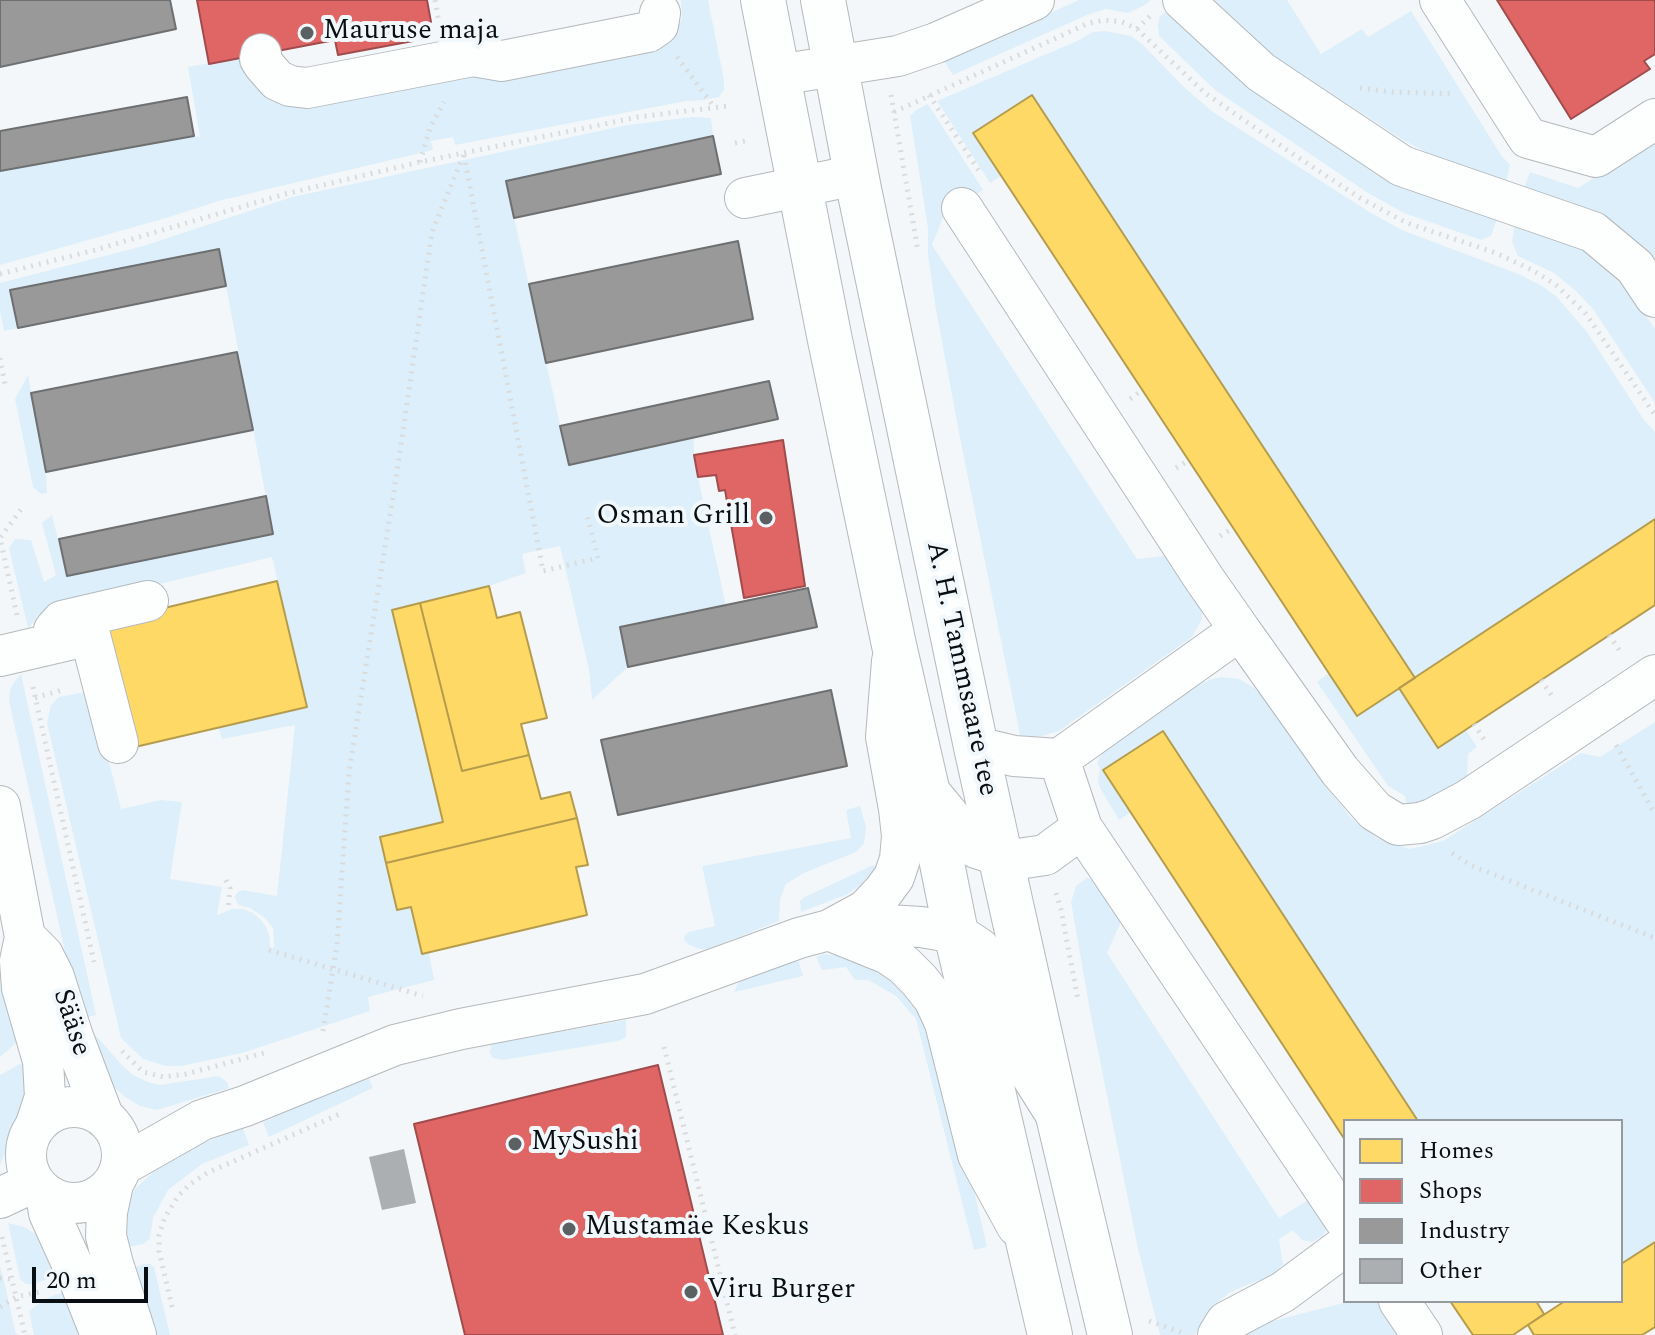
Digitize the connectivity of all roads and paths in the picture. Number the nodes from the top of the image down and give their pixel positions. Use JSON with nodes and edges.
{"nodes":[{"id":1,"x":763,"y":0,"type":"edge"},
{"id":2,"x":823,"y":0,"type":"edge"},
{"id":3,"x":1034,"y":0,"type":"edge"},
{"id":4,"x":1183,"y":0,"type":"edge"},
{"id":5,"x":1440,"y":0,"type":"edge"},
{"id":6,"x":992,"y":9,"type":"edge"},
{"id":7,"x":658,"y":20,"type":"joint"},
{"id":8,"x":261,"y":54,"type":"dead end"},
{"id":9,"x":462,"y":58,"type":"junction"},
{"id":10,"x":836,"y":67,"type":"junction"},
{"id":11,"x":778,"y":75,"type":"junction"},
{"id":12,"x":1351,"y":87,"type":"dead end"},
{"id":13,"x":1455,"y":94,"type":"dead end"},
{"id":14,"x":929,"y":95,"type":"junction"},
{"id":15,"x":728,"y":106,"type":"dead end"},
{"id":16,"x":715,"y":108,"type":"junction"},
{"id":17,"x":887,"y":114,"type":"dead end"},
{"id":18,"x":1655,"y":119,"type":"edge"},
{"id":19,"x":754,"y":139,"type":"dead end"},
{"id":20,"x":735,"y":143,"type":"dead end"},
{"id":21,"x":464,"y":154,"type":"junction"},
{"id":22,"x":420,"y":162,"type":"junction"},
{"id":23,"x":980,"y":173,"type":"dead end"},
{"id":24,"x":856,"y":175,"type":"junction"},
{"id":25,"x":801,"y":186,"type":"junction"},
{"id":26,"x":745,"y":198,"type":"dead end"},
{"id":27,"x":962,"y":208,"type":"dead end"},
{"id":28,"x":0,"y":274,"type":"edge"},
{"id":29,"x":1655,"y":297,"type":"edge"},
{"id":30,"x":0,"y":358,"type":"edge"},
{"id":31,"x":5,"y":384,"type":"dead end"},
{"id":32,"x":1655,"y":415,"type":"edge"},
{"id":33,"x":22,"y":508,"type":"dead end"},
{"id":34,"x":587,"y":515,"type":"dead end"},
{"id":35,"x":148,"y":601,"type":"dead end"},
{"id":36,"x":1240,"y":630,"type":"junction"},
{"id":37,"x":894,"y":645,"type":"junction"},
{"id":38,"x":22,"y":653,"type":"edge"},
{"id":39,"x":1655,"y":675,"type":"edge"},
{"id":40,"x":1597,"y":714,"type":"junction"},
{"id":41,"x":118,"y":743,"type":"dead end"},
{"id":42,"x":976,"y":747,"type":"junction"},
{"id":43,"x":1059,"y":759,"type":"junction"},
{"id":44,"x":927,"y":789,"type":"junction"},
{"id":45,"x":0,"y":806,"type":"edge"},
{"id":46,"x":1655,"y":814,"type":"edge"},
{"id":47,"x":1082,"y":828,"type":"junction"},
{"id":48,"x":1449,"y":851,"type":"dead end"},
{"id":49,"x":1001,"y":856,"type":"junction"},
{"id":50,"x":226,"y":880,"type":"dead end"},
{"id":51,"x":228,"y":910,"type":"dead end"},
{"id":52,"x":829,"y":930,"type":"junction"},
{"id":53,"x":956,"y":933,"type":"junction"},
{"id":54,"x":25,"y":937,"type":"junction"},
{"id":55,"x":1655,"y":938,"type":"edge"},
{"id":56,"x":269,"y":950,"type":"dead end"},
{"id":57,"x":333,"y":969,"type":"junction"},
{"id":58,"x":96,"y":972,"type":"dead end"},
{"id":59,"x":424,"y":996,"type":"dead end"},
{"id":60,"x":335,"y":1032,"type":"dead end"},
{"id":61,"x":118,"y":1046,"type":"dead end"},
{"id":62,"x":664,"y":1047,"type":"dead end"},
{"id":63,"x":277,"y":1049,"type":"dead end"},
{"id":64,"x":350,"y":1110,"type":"dead end"},
{"id":65,"x":106,"y":1119,"type":"junction"},
{"id":66,"x":202,"y":1120,"type":"junction"},
{"id":67,"x":1059,"y":1120,"type":"junction"},
{"id":68,"x":35,"y":1127,"type":"junction"},
{"id":69,"x":117,"y":1175,"type":"junction"},
{"id":70,"x":27,"y":1191,"type":"edge"},
{"id":71,"x":1343,"y":1217,"type":"edge"},
{"id":72,"x":0,"y":1228,"type":"edge"},
{"id":73,"x":1029,"y":1247,"type":"junction"},
{"id":74,"x":1343,"y":1247,"type":"edge"},
{"id":75,"x":0,"y":1278,"type":"edge"},
{"id":76,"x":12,"y":1279,"type":"junction"},
{"id":77,"x":16,"y":1297,"type":"junction"},
{"id":78,"x":1400,"y":1303,"type":"edge"},
{"id":79,"x":0,"y":1307,"type":"edge"},
{"id":80,"x":175,"y":1321,"type":"dead end"},
{"id":81,"x":1124,"y":1326,"type":"edge"},
{"id":82,"x":25,"y":1335,"type":"edge"},
{"id":83,"x":101,"y":1335,"type":"edge"},
{"id":84,"x":136,"y":1335,"type":"edge"},
{"id":85,"x":735,"y":1335,"type":"edge"},
{"id":86,"x":1050,"y":1335,"type":"edge"},
{"id":87,"x":1189,"y":1335,"type":"edge"},
{"id":88,"x":1218,"y":1335,"type":"edge"},
{"id":89,"x":1422,"y":1335,"type":"edge"}],
"edges":[{"from":1,"to":11,"type":"main road","name":"A. H. Tammsaare tee"},
{"from":2,"to":10,"type":"main road","name":"A. H. Tammsaare tee"},
{"from":3,"to":6,"type":"street"},
{"from":4,"to":29,"type":"street"},
{"from":5,"to":18,"type":"street"},
{"from":6,"to":10,"type":"street"},
{"from":7,"to":9,"type":"street"},
{"from":7,"to":16,"type":"path"},
{"from":8,"to":9,"type":"street"},
{"from":9,"to":22,"type":"path"},
{"from":10,"to":11,"type":"street"},
{"from":10,"to":24,"type":"main road","name":"A. H. Tammsaare tee"},
{"from":11,"to":25,"type":"main road","name":"A. H. Tammsaare tee"},
{"from":12,"to":13,"type":"path"},
{"from":14,"to":17,"type":"path"},
{"from":14,"to":23,"type":"path"},
{"from":14,"to":32,"type":"path"},
{"from":15,"to":16,"type":"path"},
{"from":16,"to":21,"type":"path"},
{"from":19,"to":20,"type":"path"},
{"from":21,"to":22,"type":"path"},
{"from":21,"to":34,"type":"path"},
{"from":21,"to":57,"type":"path"},
{"from":22,"to":28,"type":"path"},
{"from":24,"to":25,"type":"street"},
{"from":24,"to":42,"type":"main road","name":"A. H. Tammsaare tee"},
{"from":25,"to":26,"type":"street"},
{"from":25,"to":37,"type":"main road","name":"A. H. Tammsaare tee"},
{"from":27,"to":36,"type":"street"},
{"from":30,"to":31,"type":"path"},
{"from":33,"to":38,"type":"path"},
{"from":35,"to":38,"type":"street"},
{"from":36,"to":40,"type":"street"},
{"from":36,"to":43,"type":"street"},
{"from":37,"to":44,"type":"main road","name":"A. H. Tammsaare tee"},
{"from":37,"to":52,"type":"street"},
{"from":38,"to":41,"type":"street"},
{"from":38,"to":58,"type":"path"},
{"from":39,"to":40,"type":"street"},
{"from":40,"to":46,"type":"path"},
{"from":42,"to":43,"type":"street"},
{"from":42,"to":49,"type":"main road","name":"A. H. Tammsaare tee"},
{"from":43,"to":47,"type":"street"},
{"from":44,"to":49,"type":"street"},
{"from":44,"to":53,"type":"main road","name":"A. H. Tammsaare tee"},
{"from":45,"to":54,"type":"street","name":"Sääse"},
{"from":47,"to":49,"type":"street"},
{"from":47,"to":71,"type":"street"},
{"from":48,"to":55,"type":"path"},
{"from":49,"to":67,"type":"main road","name":"A. H. Tammsaare tee"},
{"from":50,"to":51,"type":"path"},
{"from":52,"to":53,"type":"street"},
{"from":52,"to":66,"type":"street"},
{"from":52,"to":73,"type":"street"},
{"from":53,"to":67,"type":"street"},
{"from":53,"to":73,"type":"main road","name":"A. H. Tammsaare tee"},
{"from":54,"to":65,"type":"street","name":"Sääse"},
{"from":54,"to":68,"type":"street","name":"Sääse"},
{"from":56,"to":57,"type":"path"},
{"from":57,"to":59,"type":"path"},
{"from":57,"to":60,"type":"path"},
{"from":61,"to":63,"type":"path"},
{"from":62,"to":85,"type":"path"},
{"from":64,"to":80,"type":"path"},
{"from":65,"to":66,"type":"street"},
{"from":65,"to":68,"type":"street"},
{"from":65,"to":69,"type":"street","name":"Sääse"},
{"from":66,"to":69,"type":"street"},
{"from":67,"to":81,"type":"main road","name":"A. H. Tammsaare tee"},
{"from":68,"to":70,"type":"street","name":"Sääse"},
{"from":69,"to":70,"type":"street"},
{"from":69,"to":84,"type":"street","name":"Sääse"},
{"from":70,"to":83,"type":"street","name":"Sääse"},
{"from":72,"to":76,"type":"path"},
{"from":73,"to":86,"type":"main road","name":"A. H. Tammsaare tee"},
{"from":74,"to":88,"type":"street"},
{"from":75,"to":76,"type":"path"},
{"from":76,"to":77,"type":"path"},
{"from":77,"to":79,"type":"path"},
{"from":77,"to":82,"type":"path"},
{"from":78,"to":89,"type":"street"},
{"from":81,"to":87,"type":"path"}]}
